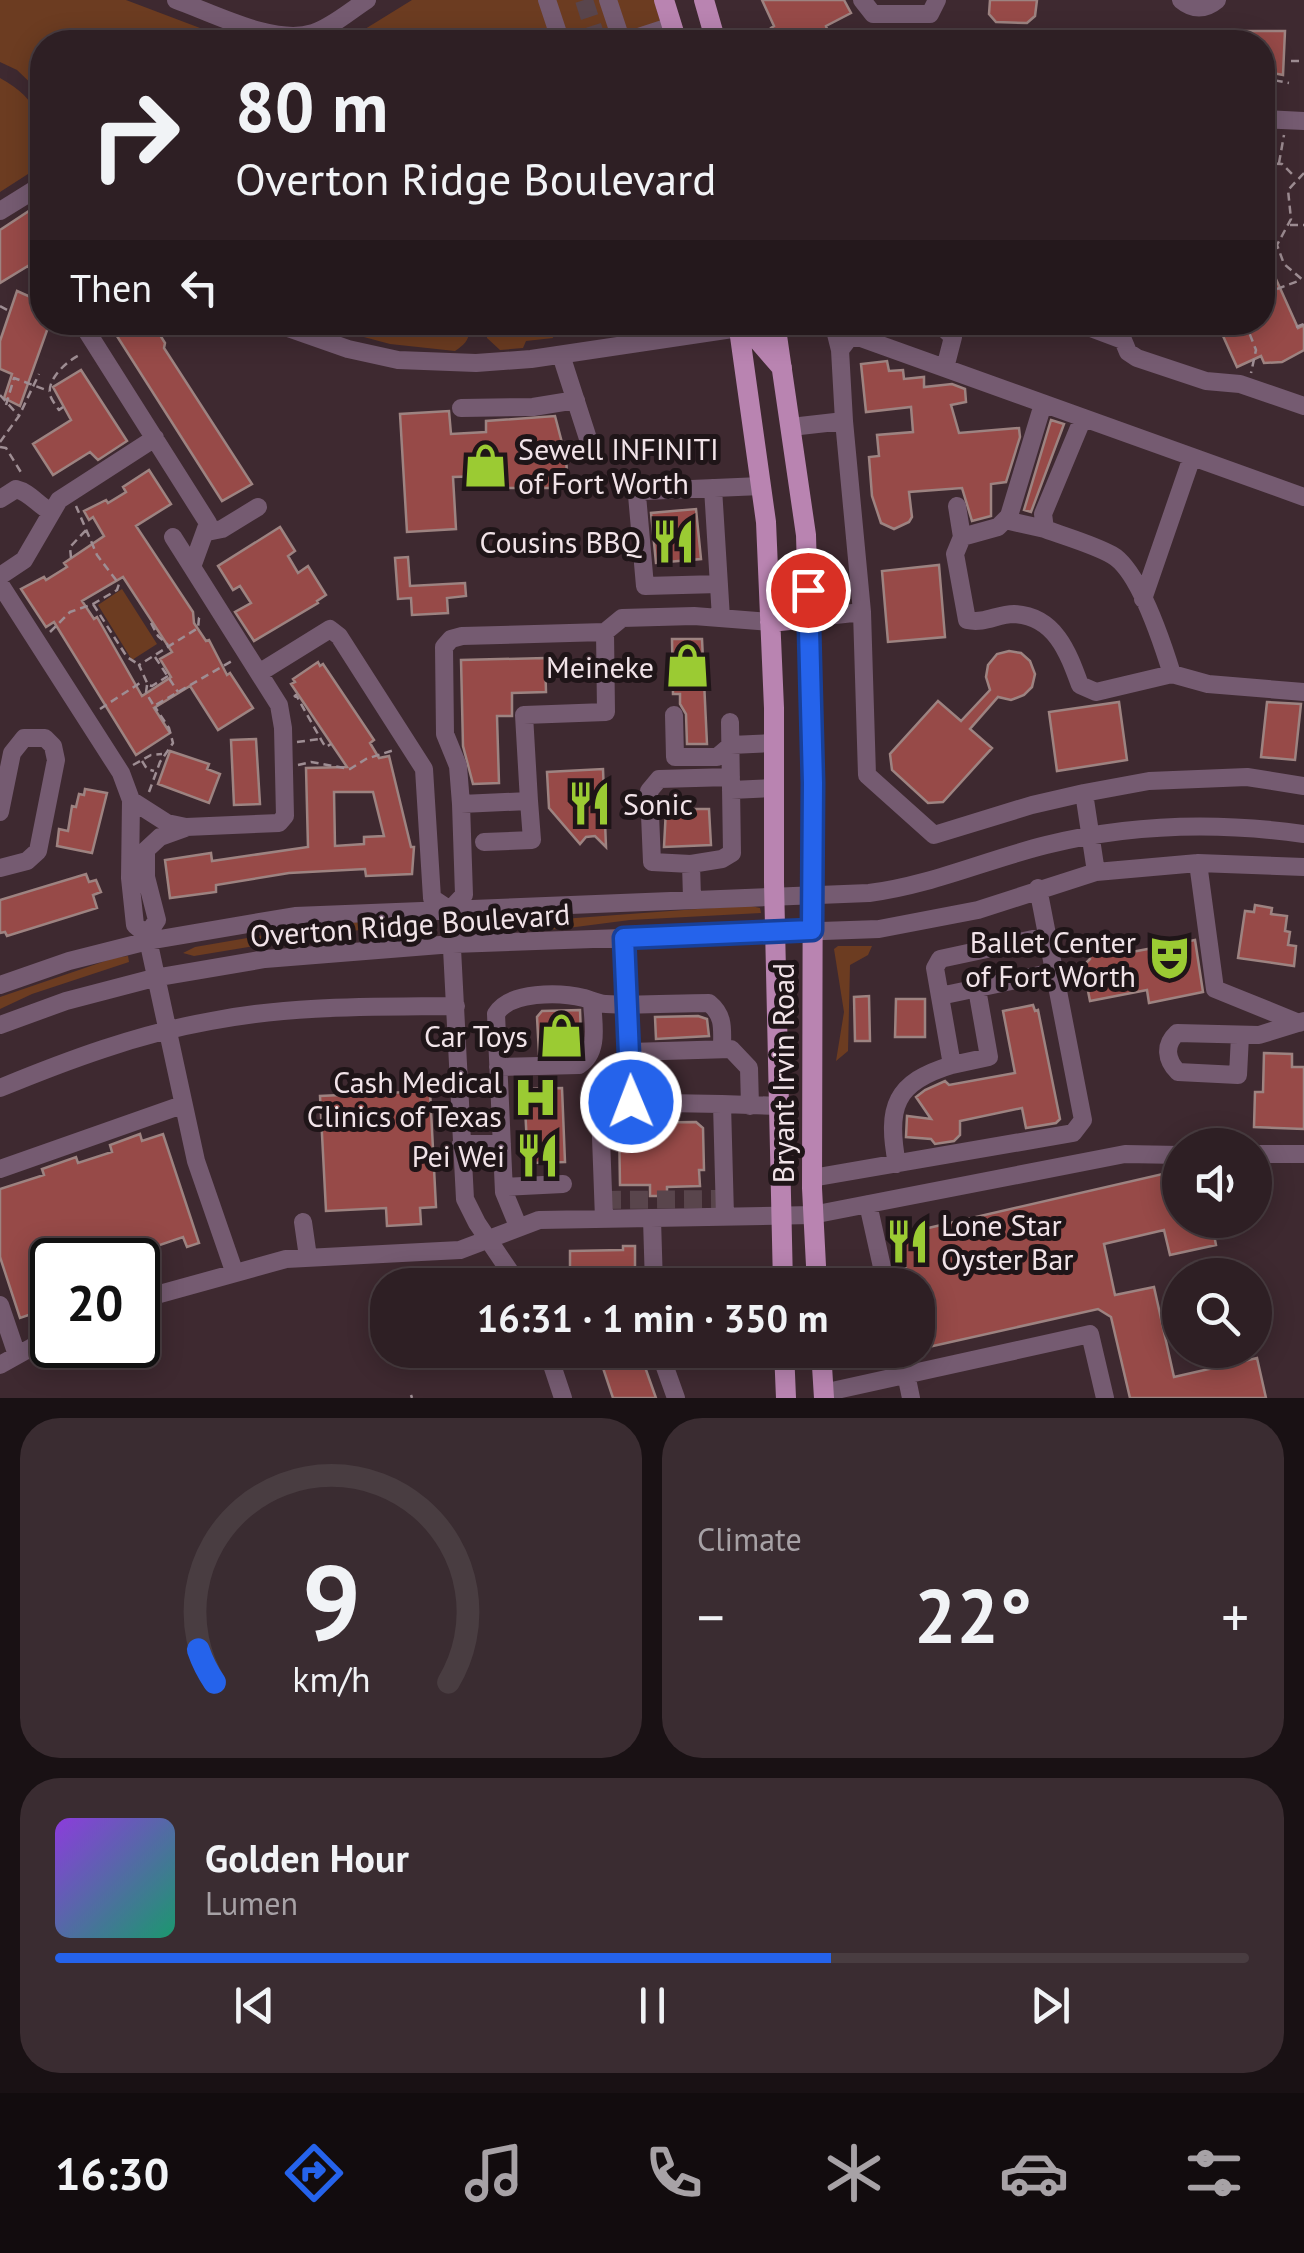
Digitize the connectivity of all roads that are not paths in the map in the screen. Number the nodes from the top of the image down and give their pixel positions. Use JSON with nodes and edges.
{"nodes":[{"id":1,"x":176,"y":0,"type":"edge"},
{"id":2,"x":367,"y":0,"type":"edge"},
{"id":3,"x":546,"y":0,"type":"edge"},
{"id":4,"x":608,"y":0,"type":"edge"},
{"id":5,"x":664,"y":0,"type":"edge"},
{"id":6,"x":704,"y":0,"type":"edge"},
{"id":7,"x":862,"y":0,"type":"edge"},
{"id":8,"x":937,"y":0,"type":"edge"},
{"id":9,"x":1182,"y":0,"type":"edge"},
{"id":10,"x":1217,"y":0,"type":"edge"},
{"id":11,"x":261,"y":30,"type":"edge"},
{"id":12,"x":320,"y":30,"type":"edge"},
{"id":13,"x":557,"y":30,"type":"edge"},
{"id":14,"x":618,"y":30,"type":"edge"},
{"id":15,"x":673,"y":30,"type":"edge"},
{"id":16,"x":713,"y":30,"type":"edge"},
{"id":17,"x":30,"y":192,"type":"edge"},
{"id":18,"x":0,"y":211,"type":"edge"},
{"id":19,"x":89,"y":335,"type":"edge"},
{"id":20,"x":308,"y":335,"type":"edge"},
{"id":21,"x":674,"y":335,"type":"edge"},
{"id":22,"x":741,"y":335,"type":"edge"},
{"id":23,"x":753,"y":335,"type":"edge"},
{"id":24,"x":778,"y":335,"type":"edge"},
{"id":25,"x":836,"y":335,"type":"edge"},
{"id":26,"x":951,"y":335,"type":"edge"},
{"id":27,"x":1110,"y":335,"type":"edge"},
{"id":28,"x":840,"y":350,"type":"junction"},
{"id":29,"x":561,"y":354,"type":"junction"},
{"id":30,"x":944,"y":368,"type":"junction"},
{"id":31,"x":783,"y":370,"type":"junction"},
{"id":32,"x":576,"y":400,"type":"junction"},
{"id":33,"x":1043,"y":404,"type":"junction"},
{"id":34,"x":1304,"y":406,"type":"edge"},
{"id":35,"x":460,"y":408,"type":"dead end"},
{"id":36,"x":1083,"y":418,"type":"junction"},
{"id":37,"x":844,"y":421,"type":"junction"},
{"id":38,"x":791,"y":427,"type":"junction"},
{"id":39,"x":154,"y":438,"type":"junction"},
{"id":40,"x":592,"y":451,"type":"dead end"},
{"id":41,"x":1192,"y":457,"type":"junction"},
{"id":42,"x":761,"y":486,"type":"junction"},
{"id":43,"x":713,"y":488,"type":"junction"},
{"id":44,"x":1304,"y":498,"type":"edge"},
{"id":45,"x":0,"y":499,"type":"edge"},
{"id":46,"x":957,"y":506,"type":"dead end"},
{"id":47,"x":258,"y":507,"type":"dead end"},
{"id":48,"x":50,"y":512,"type":"junction"},
{"id":49,"x":1005,"y":520,"type":"junction"},
{"id":50,"x":1045,"y":529,"type":"junction"},
{"id":51,"x":208,"y":532,"type":"junction"},
{"id":52,"x":173,"y":537,"type":"dead end"},
{"id":53,"x":962,"y":537,"type":"junction"},
{"id":54,"x":192,"y":567,"type":"junction"},
{"id":55,"x":0,"y":576,"type":"edge"},
{"id":56,"x":0,"y":584,"type":"edge"},
{"id":57,"x":719,"y":584,"type":"junction"},
{"id":58,"x":1143,"y":599,"type":"junction"},
{"id":59,"x":862,"y":612,"type":"junction"},
{"id":60,"x":721,"y":618,"type":"junction"},
{"id":61,"x":809,"y":618,"type":"junction"},
{"id":62,"x":770,"y":622,"type":"junction"},
{"id":63,"x":605,"y":632,"type":"junction"},
{"id":64,"x":259,"y":673,"type":"junction"},
{"id":65,"x":1172,"y":674,"type":"junction"},
{"id":66,"x":1303,"y":690,"type":"edge"},
{"id":67,"x":674,"y":715,"type":"dead end"},
{"id":68,"x":730,"y":722,"type":"dead end"},
{"id":69,"x":774,"y":743,"type":"junction"},
{"id":70,"x":731,"y":746,"type":"junction"},
{"id":71,"x":731,"y":784,"type":"junction"},
{"id":72,"x":1304,"y":786,"type":"edge"},
{"id":73,"x":774,"y":788,"type":"junction"},
{"id":74,"x":1084,"y":794,"type":"junction"},
{"id":75,"x":529,"y":801,"type":"junction"},
{"id":76,"x":136,"y":803,"type":"junction"},
{"id":77,"x":461,"y":804,"type":"junction"},
{"id":78,"x":0,"y":812,"type":"edge"},
{"id":79,"x":186,"y":828,"type":"junction"},
{"id":80,"x":1304,"y":834,"type":"edge"},
{"id":81,"x":1089,"y":836,"type":"junction"},
{"id":82,"x":484,"y":842,"type":"dead end"},
{"id":83,"x":138,"y":850,"type":"junction"},
{"id":84,"x":1198,"y":863,"type":"junction"},
{"id":85,"x":690,"y":864,"type":"junction"},
{"id":86,"x":1304,"y":867,"type":"edge"},
{"id":87,"x":0,"y":868,"type":"edge"},
{"id":88,"x":1096,"y":872,"type":"junction"},
{"id":89,"x":1038,"y":888,"type":"junction"},
{"id":90,"x":812,"y":895,"type":"junction"},
{"id":91,"x":774,"y":896,"type":"junction"},
{"id":92,"x":692,"y":898,"type":"junction"},
{"id":93,"x":450,"y":910,"type":"junction"},
{"id":94,"x":812,"y":930,"type":"junction"},
{"id":95,"x":776,"y":931,"type":"junction"},
{"id":96,"x":1047,"y":936,"type":"junction"},
{"id":97,"x":148,"y":938,"type":"junction"},
{"id":98,"x":624,"y":938,"type":"junction"},
{"id":99,"x":454,"y":944,"type":"junction"},
{"id":100,"x":1054,"y":972,"type":"junction"},
{"id":101,"x":154,"y":978,"type":"junction"},
{"id":102,"x":0,"y":985,"type":"edge"},
{"id":103,"x":977,"y":988,"type":"junction"},
{"id":104,"x":940,"y":996,"type":"junction"},
{"id":105,"x":592,"y":1001,"type":"junction"},
{"id":106,"x":628,"y":1003,"type":"junction"},
{"id":107,"x":456,"y":1006,"type":"junction"},
{"id":108,"x":1302,"y":1022,"type":"edge"},
{"id":109,"x":0,"y":1025,"type":"edge"},
{"id":110,"x":165,"y":1030,"type":"junction"},
{"id":111,"x":1240,"y":1036,"type":"dead end"},
{"id":112,"x":722,"y":1049,"type":"junction"},
{"id":113,"x":630,"y":1052,"type":"junction"},
{"id":114,"x":952,"y":1065,"type":"junction"},
{"id":115,"x":498,"y":1067,"type":"junction"},
{"id":116,"x":0,"y":1088,"type":"edge"},
{"id":117,"x":631,"y":1102,"type":"junction"},
{"id":118,"x":722,"y":1104,"type":"junction"},
{"id":119,"x":182,"y":1105,"type":"junction"},
{"id":120,"x":750,"y":1106,"type":"junction"},
{"id":121,"x":780,"y":1106,"type":"junction"},
{"id":122,"x":461,"y":1144,"type":"junction"},
{"id":123,"x":502,"y":1144,"type":"junction"},
{"id":124,"x":1162,"y":1154,"type":"edge"},
{"id":125,"x":1272,"y":1154,"type":"edge"},
{"id":126,"x":1304,"y":1154,"type":"edge"},
{"id":127,"x":897,"y":1164,"type":"junction"},
{"id":128,"x":0,"y":1169,"type":"edge"},
{"id":129,"x":812,"y":1178,"type":"junction"},
{"id":130,"x":563,"y":1184,"type":"dead end"},
{"id":131,"x":504,"y":1187,"type":"junction"},
{"id":132,"x":868,"y":1204,"type":"junction"},
{"id":133,"x":812,"y":1215,"type":"junction"},
{"id":134,"x":725,"y":1216,"type":"junction"},
{"id":135,"x":782,"y":1216,"type":"junction"},
{"id":136,"x":604,"y":1219,"type":"junction"},
{"id":137,"x":652,"y":1219,"type":"junction"},
{"id":138,"x":303,"y":1222,"type":"dead end"},
{"id":139,"x":518,"y":1226,"type":"junction"},
{"id":140,"x":489,"y":1240,"type":"junction"},
{"id":141,"x":308,"y":1257,"type":"junction"},
{"id":142,"x":508,"y":1268,"type":"edge"},
{"id":143,"x":653,"y":1268,"type":"edge"},
{"id":144,"x":783,"y":1268,"type":"edge"},
{"id":145,"x":815,"y":1268,"type":"edge"},
{"id":146,"x":882,"y":1268,"type":"edge"},
{"id":147,"x":234,"y":1272,"type":"junction"},
{"id":148,"x":160,"y":1294,"type":"edge"},
{"id":149,"x":0,"y":1305,"type":"edge"},
{"id":150,"x":30,"y":1349,"type":"edge"},
{"id":151,"x":18,"y":1356,"type":"junction"},
{"id":152,"x":0,"y":1365,"type":"edge"},
{"id":153,"x":553,"y":1368,"type":"edge"},
{"id":154,"x":666,"y":1368,"type":"edge"},
{"id":155,"x":785,"y":1368,"type":"edge"},
{"id":156,"x":822,"y":1368,"type":"edge"},
{"id":157,"x":904,"y":1368,"type":"edge"},
{"id":158,"x":906,"y":1374,"type":"junction"},
{"id":159,"x":824,"y":1396,"type":"edge"},
{"id":160,"x":564,"y":1398,"type":"edge"},
{"id":161,"x":676,"y":1398,"type":"edge"},
{"id":162,"x":786,"y":1398,"type":"edge"},
{"id":163,"x":912,"y":1398,"type":"edge"},
{"id":164,"x":1105,"y":1398,"type":"edge"}],
"edges":[{"from":1,"to":11,"type":"street"},
{"from":2,"to":12,"type":"street"},
{"from":3,"to":13,"type":"street"},
{"from":4,"to":14,"type":"street"},
{"from":5,"to":15,"type":"main road"},
{"from":6,"to":16,"type":"main road"},
{"from":7,"to":8,"type":"street"},
{"from":9,"to":10,"type":"street"},
{"from":17,"to":18,"type":"street"},
{"from":19,"to":39,"type":"street"},
{"from":20,"to":29,"type":"street"},
{"from":21,"to":29,"type":"street"},
{"from":22,"to":42,"type":"main road","name":"Bryant Irvin Road"},
{"from":23,"to":31,"type":"main road"},
{"from":24,"to":31,"type":"main road","name":"Bryant Irvin Road"},
{"from":25,"to":28,"type":"street"},
{"from":26,"to":30,"type":"street"},
{"from":27,"to":34,"type":"street"},
{"from":28,"to":30,"type":"street"},
{"from":28,"to":37,"type":"street"},
{"from":29,"to":32,"type":"street"},
{"from":30,"to":33,"type":"street"},
{"from":31,"to":38,"type":"main road","name":"Bryant Irvin Road"},
{"from":32,"to":35,"type":"street"},
{"from":32,"to":40,"type":"street"},
{"from":33,"to":36,"type":"street"},
{"from":33,"to":49,"type":"street"},
{"from":36,"to":41,"type":"street"},
{"from":36,"to":50,"type":"street"},
{"from":37,"to":38,"type":"street"},
{"from":37,"to":59,"type":"street"},
{"from":38,"to":61,"type":"main road","name":"Bryant Irvin Road"},
{"from":39,"to":48,"type":"street"},
{"from":39,"to":51,"type":"street"},
{"from":41,"to":44,"type":"street"},
{"from":41,"to":58,"type":"street"},
{"from":42,"to":43,"type":"street"},
{"from":42,"to":62,"type":"main road","name":"Bryant Irvin Road"},
{"from":43,"to":57,"type":"street"},
{"from":43,"to":57,"type":"street"},
{"from":45,"to":48,"type":"street"},
{"from":46,"to":53,"type":"street"},
{"from":47,"to":51,"type":"street"},
{"from":48,"to":55,"type":"street"},
{"from":49,"to":50,"type":"street"},
{"from":49,"to":53,"type":"street"},
{"from":50,"to":58,"type":"street"},
{"from":51,"to":54,"type":"street"},
{"from":52,"to":54,"type":"street"},
{"from":53,"to":65,"type":"street"},
{"from":54,"to":64,"type":"street"},
{"from":56,"to":76,"type":"street"},
{"from":57,"to":60,"type":"street"},
{"from":58,"to":65,"type":"street"},
{"from":59,"to":61,"type":"street"},
{"from":59,"to":74,"type":"street"},
{"from":60,"to":62,"type":"street"},
{"from":60,"to":63,"type":"street"},
{"from":61,"to":62,"type":"main road"},
{"from":61,"to":90,"type":"main road","name":"Bryant Irvin Road"},
{"from":62,"to":69,"type":"main road","name":"Bryant Irvin Road"},
{"from":63,"to":75,"type":"street"},
{"from":63,"to":77,"type":"street"},
{"from":64,"to":79,"type":"street"},
{"from":64,"to":93,"type":"street"},
{"from":65,"to":66,"type":"street"},
{"from":67,"to":70,"type":"street"},
{"from":68,"to":70,"type":"street"},
{"from":69,"to":70,"type":"street"},
{"from":69,"to":73,"type":"main road","name":"Bryant Irvin Road"},
{"from":70,"to":71,"type":"street"},
{"from":71,"to":73,"type":"street"},
{"from":71,"to":85,"type":"street"},
{"from":71,"to":85,"type":"street"},
{"from":72,"to":74,"type":"street"},
{"from":73,"to":91,"type":"main road","name":"Bryant Irvin Road"},
{"from":74,"to":81,"type":"street"},
{"from":75,"to":77,"type":"street"},
{"from":75,"to":82,"type":"street"},
{"from":76,"to":79,"type":"street"},
{"from":76,"to":83,"type":"street"},
{"from":77,"to":93,"type":"street"},
{"from":78,"to":87,"type":"street"},
{"from":79,"to":83,"type":"street"},
{"from":80,"to":81,"type":"street","name":"Overton Ridge Boulevard"},
{"from":81,"to":88,"type":"street"},
{"from":81,"to":90,"type":"street","name":"Overton Ridge Boulevard"},
{"from":83,"to":97,"type":"street"},
{"from":84,"to":86,"type":"street","name":"Overton Ridge Boulevard"},
{"from":84,"to":88,"type":"street","name":"Overton Ridge Boulevard"},
{"from":84,"to":108,"type":"street"},
{"from":85,"to":92,"type":"street"},
{"from":88,"to":89,"type":"street","name":"Overton Ridge Boulevard"},
{"from":89,"to":94,"type":"street","name":"Overton Ridge Boulevard"},
{"from":89,"to":96,"type":"street"},
{"from":90,"to":91,"type":"street","name":"Overton Ridge Boulevard"},
{"from":90,"to":94,"type":"main road","name":"Bryant Irvin Road"},
{"from":91,"to":92,"type":"street","name":"Overton Ridge Boulevard"},
{"from":91,"to":95,"type":"main road","name":"Bryant Irvin Road"},
{"from":92,"to":93,"type":"street","name":"Overton Ridge Boulevard"},
{"from":93,"to":97,"type":"street","name":"Overton Ridge Boulevard"},
{"from":93,"to":99,"type":"street"},
{"from":94,"to":95,"type":"street","name":"Overton Ridge Boulevard"},
{"from":94,"to":129,"type":"main road","name":"Bryant Irvin Road"},
{"from":95,"to":98,"type":"street","name":"Overton Ridge Boulevard"},
{"from":95,"to":121,"type":"main road","name":"Bryant Irvin Road"},
{"from":96,"to":100,"type":"street"},
{"from":96,"to":104,"type":"street"},
{"from":97,"to":101,"type":"street"},
{"from":97,"to":102,"type":"street","name":"Overton Ridge Boulevard"},
{"from":98,"to":99,"type":"street","name":"Overton Ridge Boulevard"},
{"from":98,"to":106,"type":"street"},
{"from":99,"to":101,"type":"street","name":"Overton Ridge Boulevard"},
{"from":99,"to":107,"type":"street"},
{"from":100,"to":103,"type":"street"},
{"from":100,"to":127,"type":"street"},
{"from":101,"to":109,"type":"street","name":"Overton Ridge Boulevard"},
{"from":101,"to":110,"type":"street"},
{"from":103,"to":104,"type":"street"},
{"from":103,"to":114,"type":"street"},
{"from":104,"to":114,"type":"street"},
{"from":105,"to":106,"type":"street"},
{"from":105,"to":115,"type":"street"},
{"from":105,"to":115,"type":"street"},
{"from":106,"to":112,"type":"street"},
{"from":106,"to":113,"type":"street"},
{"from":107,"to":110,"type":"street"},
{"from":107,"to":122,"type":"street"},
{"from":108,"to":111,"type":"street"},
{"from":110,"to":116,"type":"street"},
{"from":110,"to":119,"type":"street"},
{"from":112,"to":113,"type":"street"},
{"from":112,"to":120,"type":"street"},
{"from":113,"to":117,"type":"street"},
{"from":114,"to":127,"type":"street"},
{"from":115,"to":123,"type":"street"},
{"from":117,"to":118,"type":"street"},
{"from":117,"to":136,"type":"street"},
{"from":118,"to":120,"type":"street"},
{"from":118,"to":134,"type":"street"},
{"from":119,"to":128,"type":"street"},
{"from":119,"to":147,"type":"street"},
{"from":120,"to":121,"type":"street"},
{"from":121,"to":135,"type":"main road","name":"Bryant Irvin Road"},
{"from":122,"to":123,"type":"street"},
{"from":122,"to":140,"type":"street"},
{"from":123,"to":131,"type":"street"},
{"from":124,"to":132,"type":"street"},
{"from":125,"to":126,"type":"street"},
{"from":127,"to":129,"type":"street"},
{"from":129,"to":133,"type":"main road","name":"Bryant Irvin Road"},
{"from":130,"to":131,"type":"street"},
{"from":131,"to":139,"type":"street"},
{"from":132,"to":133,"type":"street"},
{"from":132,"to":146,"type":"street"},
{"from":133,"to":135,"type":"street"},
{"from":133,"to":145,"type":"main road","name":"Bryant Irvin Road"},
{"from":134,"to":135,"type":"street"},
{"from":134,"to":137,"type":"street"},
{"from":135,"to":144,"type":"main road","name":"Bryant Irvin Road"},
{"from":136,"to":137,"type":"street"},
{"from":136,"to":139,"type":"street"},
{"from":137,"to":143,"type":"street"},
{"from":138,"to":141,"type":"street"},
{"from":139,"to":140,"type":"street"},
{"from":140,"to":141,"type":"street"},
{"from":140,"to":142,"type":"street"},
{"from":141,"to":147,"type":"street"},
{"from":147,"to":148,"type":"street"},
{"from":149,"to":151,"type":"street"},
{"from":150,"to":151,"type":"street"},
{"from":151,"to":152,"type":"street"},
{"from":153,"to":160,"type":"street"},
{"from":154,"to":161,"type":"street"},
{"from":155,"to":162,"type":"main road"},
{"from":156,"to":159,"type":"main road"},
{"from":157,"to":158,"type":"street"},
{"from":158,"to":159,"type":"street"},
{"from":158,"to":163,"type":"street"},
{"from":158,"to":164,"type":"street"}]}
